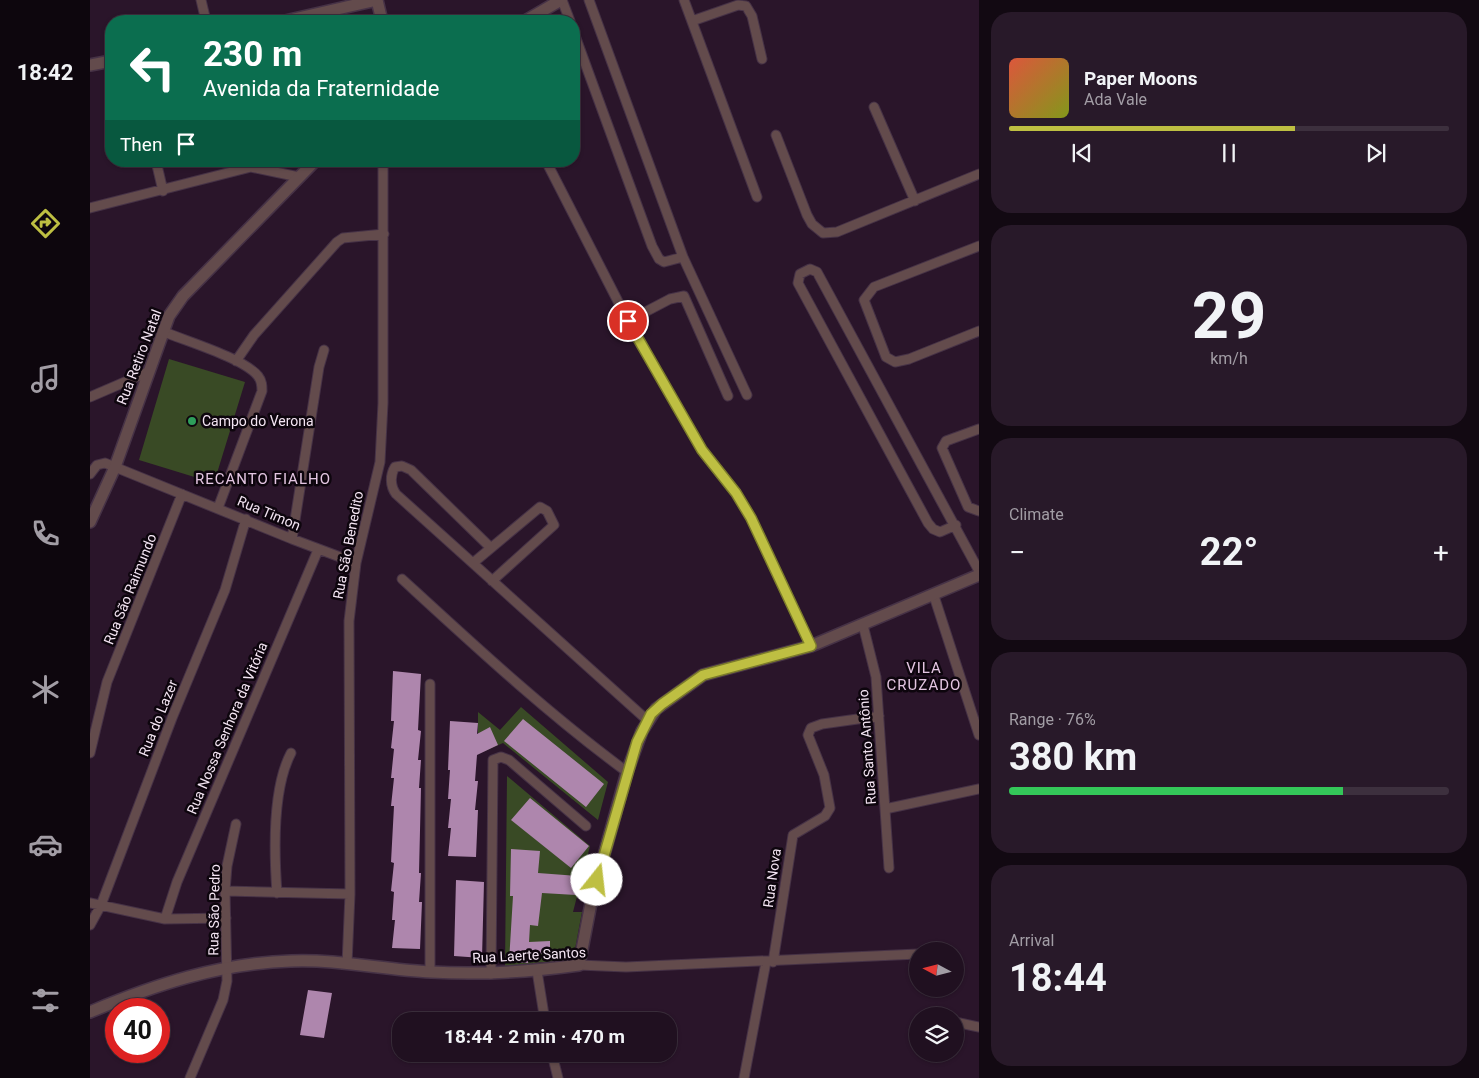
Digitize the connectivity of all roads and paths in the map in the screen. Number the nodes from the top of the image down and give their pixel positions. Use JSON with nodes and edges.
{"nodes":[{"id":1,"x":201,"y":0,"type":"edge"},
{"id":2,"x":377,"y":0,"type":"edge"},
{"id":3,"x":561,"y":0,"type":"edge"},
{"id":4,"x":589,"y":0,"type":"edge"},
{"id":5,"x":684,"y":0,"type":"edge"},
{"id":6,"x":205,"y":15,"type":"edge"},
{"id":7,"x":311,"y":15,"type":"edge"},
{"id":8,"x":381,"y":15,"type":"edge"},
{"id":9,"x":535,"y":15,"type":"edge"},
{"id":10,"x":567,"y":15,"type":"edge"},
{"id":11,"x":692,"y":21,"type":"junction"},
{"id":12,"x":580,"y":49,"type":"edge"},
{"id":13,"x":762,"y":59,"type":"dead end"},
{"id":14,"x":105,"y":62,"type":"edge"},
{"id":15,"x":90,"y":65,"type":"edge"},
{"id":16,"x":874,"y":107,"type":"dead end"},
{"id":17,"x":776,"y":135,"type":"dead end"},
{"id":18,"x":157,"y":167,"type":"edge"},
{"id":19,"x":239,"y":167,"type":"edge"},
{"id":20,"x":261,"y":167,"type":"edge"},
{"id":21,"x":309,"y":167,"type":"edge"},
{"id":22,"x":383,"y":167,"type":"edge"},
{"id":23,"x":549,"y":167,"type":"edge"},
{"id":24,"x":979,"y":174,"type":"edge"},
{"id":25,"x":299,"y":177,"type":"junction"},
{"id":26,"x":163,"y":191,"type":"junction"},
{"id":27,"x":757,"y":197,"type":"dead end"},
{"id":28,"x":915,"y":201,"type":"junction"},
{"id":29,"x":90,"y":208,"type":"edge"},
{"id":30,"x":384,"y":234,"type":"junction"},
{"id":31,"x":979,"y":246,"type":"edge"},
{"id":32,"x":683,"y":257,"type":"junction"},
{"id":33,"x":628,"y":321,"type":"junction"},
{"id":34,"x":979,"y":331,"type":"edge"},
{"id":35,"x":162,"y":332,"type":"junction"},
{"id":36,"x":324,"y":350,"type":"dead end"},
{"id":37,"x":236,"y":361,"type":"junction"},
{"id":38,"x":148,"y":372,"type":"junction"},
{"id":39,"x":747,"y":395,"type":"dead end"},
{"id":40,"x":90,"y":396,"type":"edge"},
{"id":41,"x":728,"y":396,"type":"dead end"},
{"id":42,"x":979,"y":429,"type":"edge"},
{"id":43,"x":115,"y":467,"type":"junction"},
{"id":44,"x":90,"y":474,"type":"edge"},
{"id":45,"x":182,"y":494,"type":"junction"},
{"id":46,"x":218,"y":508,"type":"junction"},
{"id":47,"x":979,"y":511,"type":"edge"},
{"id":48,"x":246,"y":519,"type":"junction"},
{"id":49,"x":90,"y":522,"type":"edge"},
{"id":50,"x":956,"y":525,"type":"junction"},
{"id":51,"x":292,"y":539,"type":"junction"},
{"id":52,"x":491,"y":548,"type":"junction"},
{"id":53,"x":318,"y":550,"type":"junction"},
{"id":54,"x":356,"y":563,"type":"junction"},
{"id":55,"x":473,"y":564,"type":"junction"},
{"id":56,"x":979,"y":570,"type":"edge"},
{"id":57,"x":979,"y":575,"type":"edge"},
{"id":58,"x":402,"y":578,"type":"dead end"},
{"id":59,"x":492,"y":581,"type":"junction"},
{"id":60,"x":934,"y":596,"type":"junction"},
{"id":61,"x":862,"y":625,"type":"junction"},
{"id":62,"x":811,"y":646,"type":"junction"},
{"id":63,"x":430,"y":684,"type":"dead end"},
{"id":64,"x":879,"y":716,"type":"junction"},
{"id":65,"x":647,"y":720,"type":"junction"},
{"id":66,"x":979,"y":735,"type":"edge"},
{"id":67,"x":90,"y":753,"type":"edge"},
{"id":68,"x":291,"y":753,"type":"dead end"},
{"id":69,"x":627,"y":772,"type":"junction"},
{"id":70,"x":979,"y":789,"type":"edge"},
{"id":71,"x":884,"y":809,"type":"junction"},
{"id":72,"x":236,"y":824,"type":"dead end"},
{"id":73,"x":586,"y":826,"type":"dead end"},
{"id":74,"x":889,"y":868,"type":"dead end"},
{"id":75,"x":225,"y":891,"type":"junction"},
{"id":76,"x":277,"y":893,"type":"junction"},
{"id":77,"x":350,"y":894,"type":"junction"},
{"id":78,"x":90,"y":903,"type":"edge"},
{"id":79,"x":101,"y":905,"type":"junction"},
{"id":80,"x":226,"y":918,"type":"junction"},
{"id":81,"x":165,"y":919,"type":"junction"},
{"id":82,"x":90,"y":925,"type":"edge"},
{"id":83,"x":909,"y":954,"type":"edge"},
{"id":84,"x":770,"y":962,"type":"junction"},
{"id":85,"x":347,"y":964,"type":"junction"},
{"id":86,"x":579,"y":965,"type":"junction"},
{"id":87,"x":227,"y":967,"type":"junction"},
{"id":88,"x":537,"y":971,"type":"junction"},
{"id":89,"x":430,"y":972,"type":"junction"},
{"id":90,"x":491,"y":974,"type":"junction"},
{"id":91,"x":90,"y":1012,"type":"edge"},
{"id":92,"x":544,"y":1012,"type":"edge"},
{"id":93,"x":964,"y":1024,"type":"edge"},
{"id":94,"x":979,"y":1027,"type":"edge"},
{"id":95,"x":554,"y":1062,"type":"edge"},
{"id":96,"x":190,"y":1078,"type":"edge"},
{"id":97,"x":558,"y":1078,"type":"edge"},
{"id":98,"x":744,"y":1078,"type":"edge"}],
"edges":[{"from":1,"to":6,"type":"street"},
{"from":2,"to":7,"type":"street"},
{"from":2,"to":8,"type":"street"},
{"from":3,"to":9,"type":"street"},
{"from":3,"to":10,"type":"street"},
{"from":4,"to":32,"type":"street"},
{"from":5,"to":11,"type":"street"},
{"from":11,"to":13,"type":"street"},
{"from":11,"to":27,"type":"street"},
{"from":12,"to":32,"type":"street"},
{"from":14,"to":15,"type":"street"},
{"from":16,"to":28,"type":"street"},
{"from":17,"to":28,"type":"street"},
{"from":18,"to":26,"type":"street"},
{"from":19,"to":26,"type":"street"},
{"from":20,"to":25,"type":"street"},
{"from":21,"to":25,"type":"street","name":"Rua Retiro Natal"},
{"from":22,"to":30,"type":"street","name":"Rua São Benedito"},
{"from":23,"to":33,"type":"street"},
{"from":24,"to":28,"type":"street"},
{"from":25,"to":35,"type":"street","name":"Rua Retiro Natal"},
{"from":26,"to":29,"type":"street"},
{"from":30,"to":37,"type":"street"},
{"from":30,"to":54,"type":"street","name":"Rua São Benedito"},
{"from":31,"to":34,"type":"street"},
{"from":32,"to":39,"type":"street"},
{"from":33,"to":41,"type":"street"},
{"from":33,"to":62,"type":"street"},
{"from":35,"to":37,"type":"street"},
{"from":35,"to":38,"type":"street","name":"Rua Retiro Natal"},
{"from":36,"to":51,"type":"street"},
{"from":37,"to":46,"type":"street"},
{"from":38,"to":40,"type":"street"},
{"from":38,"to":43,"type":"street","name":"Rua Retiro Natal"},
{"from":42,"to":47,"type":"street"},
{"from":43,"to":44,"type":"street"},
{"from":43,"to":45,"type":"street","name":"Rua Timon"},
{"from":43,"to":49,"type":"street","name":"Rua Retiro Natal"},
{"from":45,"to":46,"type":"street","name":"Rua Timon"},
{"from":45,"to":67,"type":"street","name":"Rua São Raimundo"},
{"from":46,"to":48,"type":"street","name":"Rua Timon"},
{"from":48,"to":51,"type":"street","name":"Rua Timon"},
{"from":48,"to":79,"type":"street","name":"Rua do Lazer"},
{"from":50,"to":50,"type":"street"},
{"from":50,"to":56,"type":"street"},
{"from":51,"to":53,"type":"street","name":"Rua Timon"},
{"from":52,"to":55,"type":"street"},
{"from":52,"to":55,"type":"street"},
{"from":52,"to":59,"type":"street"},
{"from":53,"to":54,"type":"street","name":"Rua Timon"},
{"from":53,"to":81,"type":"street","name":"Rua Nossa Senhora da Vitória"},
{"from":54,"to":77,"type":"street","name":"Rua São Benedito"},
{"from":55,"to":59,"type":"street"},
{"from":57,"to":60,"type":"street"},
{"from":58,"to":69,"type":"street"},
{"from":59,"to":65,"type":"street"},
{"from":60,"to":61,"type":"street"},
{"from":60,"to":66,"type":"street"},
{"from":61,"to":62,"type":"street"},
{"from":61,"to":64,"type":"street","name":"Rua Santo Antônio"},
{"from":62,"to":65,"type":"street"},
{"from":63,"to":89,"type":"street"},
{"from":64,"to":71,"type":"street","name":"Rua Santo Antônio"},
{"from":64,"to":84,"type":"street","name":"Rua Nova"},
{"from":65,"to":69,"type":"street"},
{"from":68,"to":76,"type":"street"},
{"from":69,"to":86,"type":"street"},
{"from":70,"to":71,"type":"street"},
{"from":71,"to":74,"type":"street","name":"Rua Santo Antônio"},
{"from":72,"to":75,"type":"street","name":"Rua São Pedro"},
{"from":73,"to":90,"type":"street"},
{"from":75,"to":76,"type":"street"},
{"from":75,"to":80,"type":"street","name":"Rua São Pedro"},
{"from":76,"to":77,"type":"street"},
{"from":77,"to":85,"type":"street","name":"Rua São Benedito"},
{"from":78,"to":79,"type":"street"},
{"from":79,"to":81,"type":"street"},
{"from":79,"to":82,"type":"street","name":"Rua do Lazer"},
{"from":80,"to":81,"type":"street"},
{"from":80,"to":87,"type":"street","name":"Rua São Pedro"},
{"from":83,"to":84,"type":"street","name":"Rua Laerte Santos"},
{"from":84,"to":86,"type":"street","name":"Rua Laerte Santos"},
{"from":84,"to":98,"type":"street"},
{"from":85,"to":87,"type":"street","name":"Rua Laerte Santos"},
{"from":85,"to":89,"type":"street","name":"Rua Laerte Santos"},
{"from":86,"to":88,"type":"street","name":"Rua Laerte Santos"},
{"from":87,"to":91,"type":"street","name":"Rua Laerte Santos"},
{"from":87,"to":96,"type":"street","name":"Rua São Pedro"},
{"from":88,"to":90,"type":"street","name":"Rua Laerte Santos"},
{"from":88,"to":92,"type":"street"},
{"from":89,"to":90,"type":"street","name":"Rua Laerte Santos"},
{"from":93,"to":94,"type":"street"},
{"from":95,"to":97,"type":"street"}]}
